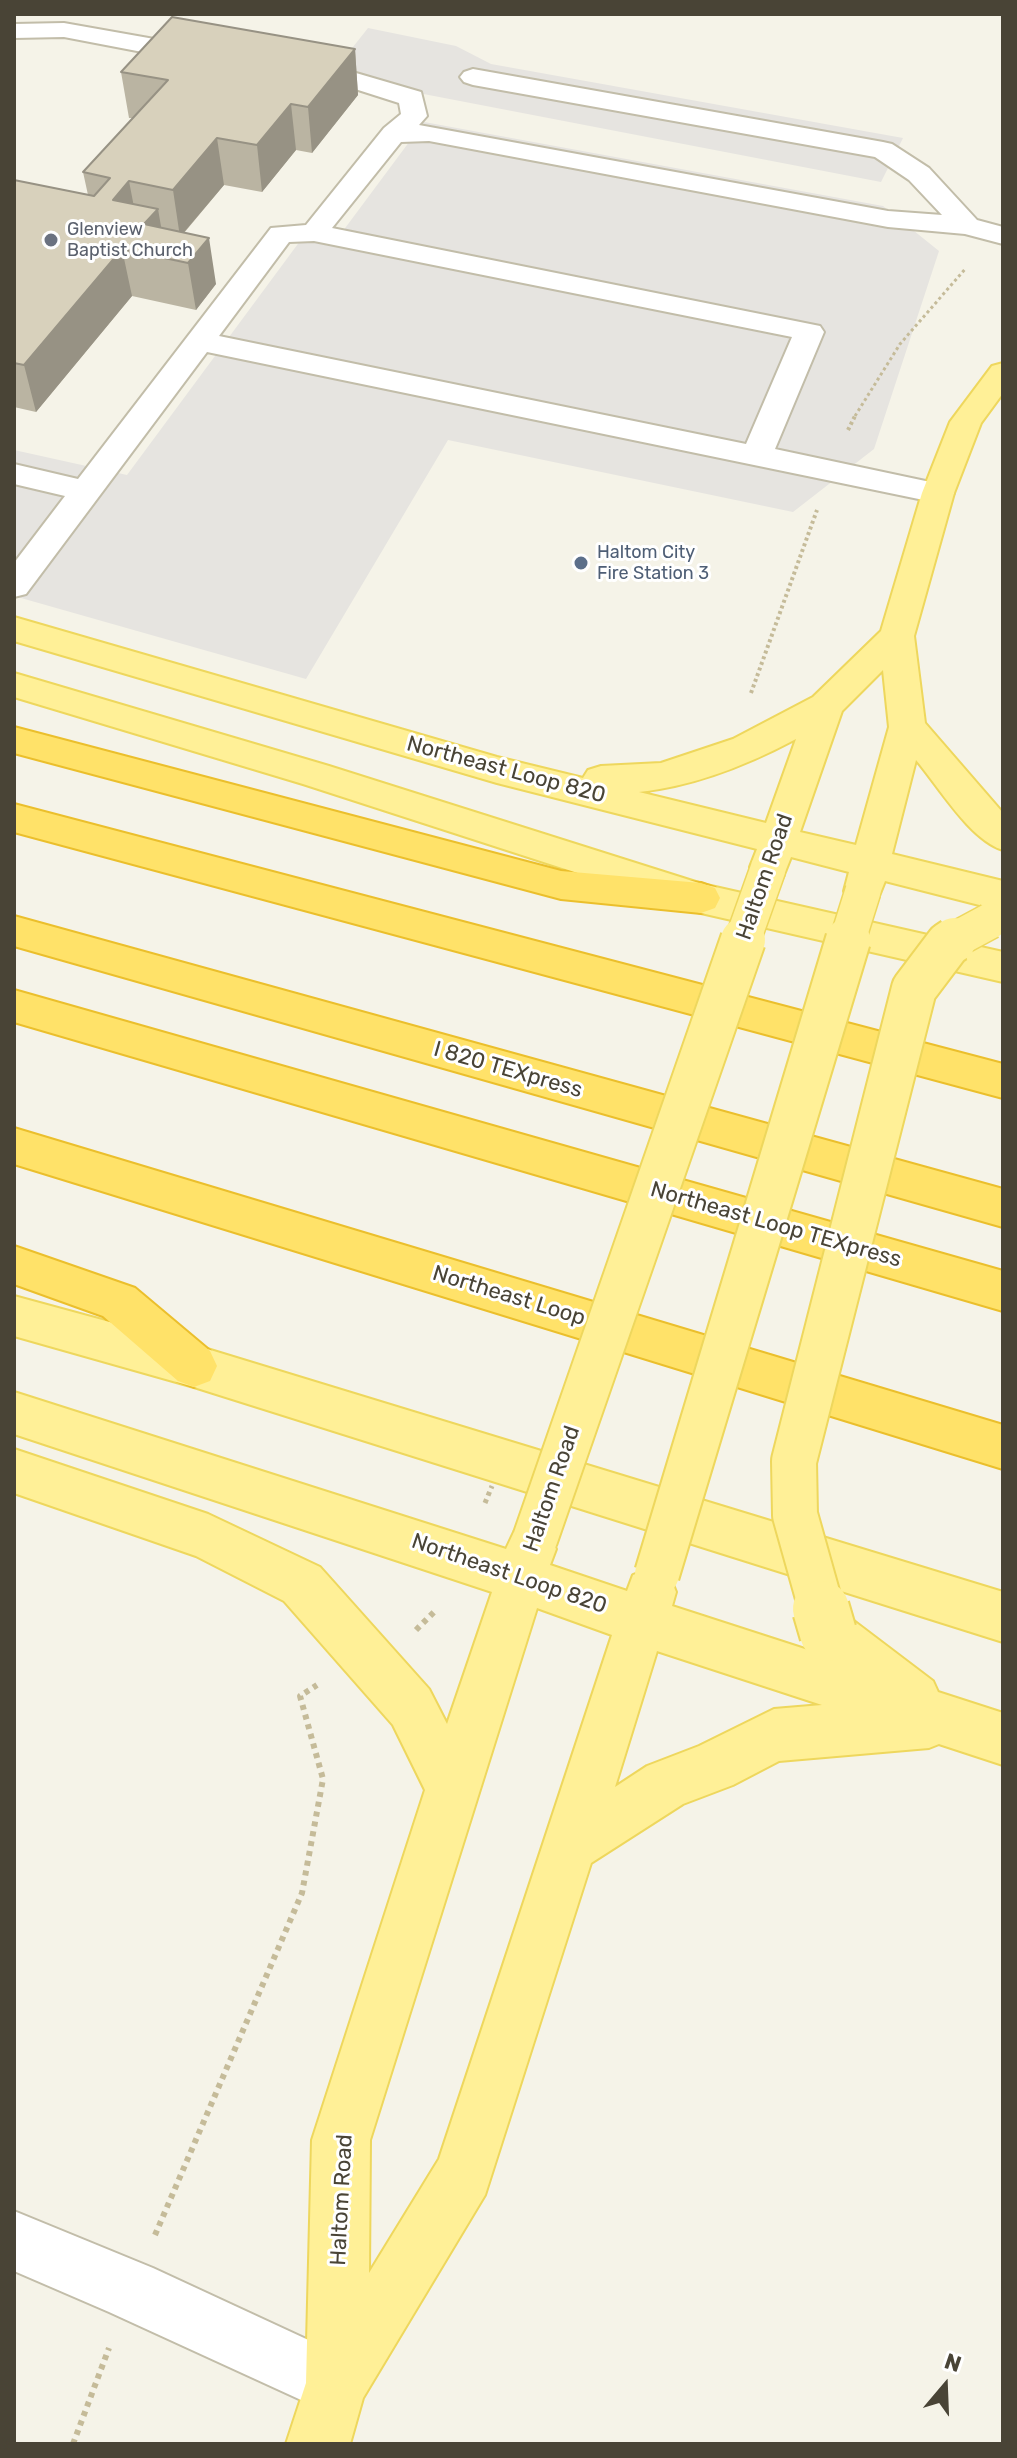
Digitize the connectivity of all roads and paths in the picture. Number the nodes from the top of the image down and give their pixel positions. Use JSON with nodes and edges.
{"nodes":[{"id":1,"x":14,"y":31,"type":"edge"},
{"id":2,"x":233,"y":61,"type":"edge"},
{"id":3,"x":279,"y":69,"type":"edge"},
{"id":4,"x":473,"y":77,"type":"dead end"},
{"id":5,"x":393,"y":134,"type":"junction"},
{"id":6,"x":967,"y":226,"type":"junction"},
{"id":7,"x":314,"y":233,"type":"junction"},
{"id":8,"x":1003,"y":236,"type":"edge"},
{"id":9,"x":968,"y":266,"type":"dead end"},
{"id":10,"x":199,"y":341,"type":"junction"},
{"id":11,"x":1003,"y":372,"type":"edge"},
{"id":12,"x":847,"y":433,"type":"dead end"},
{"id":13,"x":756,"y":456,"type":"junction"},
{"id":14,"x":14,"y":474,"type":"edge"},
{"id":15,"x":86,"y":491,"type":"junction"},
{"id":16,"x":938,"y":493,"type":"junction"},
{"id":17,"x":817,"y":510,"type":"dead end"},
{"id":18,"x":14,"y":586,"type":"edge"},
{"id":19,"x":14,"y":629,"type":"edge"},
{"id":20,"x":897,"y":636,"type":"junction"},
{"id":21,"x":14,"y":685,"type":"edge"},
{"id":22,"x":747,"y":704,"type":"dead end"},
{"id":23,"x":826,"y":706,"type":"junction"},
{"id":24,"x":907,"y":727,"type":"junction"},
{"id":25,"x":14,"y":740,"type":"edge"},
{"id":26,"x":497,"y":770,"type":"junction"},
{"id":27,"x":14,"y":818,"type":"edge"},
{"id":28,"x":1003,"y":836,"type":"edge"},
{"id":29,"x":773,"y":854,"type":"junction"},
{"id":30,"x":867,"y":877,"type":"junction"},
{"id":31,"x":701,"y":898,"type":"junction"},
{"id":32,"x":999,"y":912,"type":"edge"},
{"id":33,"x":14,"y":931,"type":"edge"},
{"id":34,"x":1003,"y":967,"type":"edge"},
{"id":35,"x":14,"y":1006,"type":"edge"},
{"id":36,"x":1003,"y":1081,"type":"edge"},
{"id":37,"x":14,"y":1146,"type":"edge"},
{"id":38,"x":1003,"y":1208,"type":"edge"},
{"id":39,"x":14,"y":1265,"type":"edge"},
{"id":40,"x":994,"y":1288,"type":"edge"},
{"id":41,"x":14,"y":1316,"type":"edge"},
{"id":42,"x":194,"y":1366,"type":"junction"},
{"id":43,"x":14,"y":1413,"type":"edge"},
{"id":44,"x":1003,"y":1447,"type":"edge"},
{"id":45,"x":14,"y":1471,"type":"edge"},
{"id":46,"x":528,"y":1558,"type":"junction"},
{"id":47,"x":650,"y":1597,"type":"junction"},
{"id":48,"x":1003,"y":1617,"type":"edge"},
{"id":49,"x":415,"y":1631,"type":"dead end"},
{"id":50,"x":426,"y":1635,"type":"dead end"},
{"id":51,"x":300,"y":1696,"type":"dead end"},
{"id":52,"x":942,"y":1720,"type":"junction"},
{"id":53,"x":1003,"y":1739,"type":"edge"},
{"id":54,"x":452,"y":1788,"type":"junction"},
{"id":55,"x":569,"y":1846,"type":"junction"},
{"id":56,"x":14,"y":2241,"type":"edge"},
{"id":57,"x":131,"y":2290,"type":"junction"},
{"id":58,"x":336,"y":2385,"type":"junction"},
{"id":59,"x":73,"y":2444,"type":"edge"},
{"id":60,"x":318,"y":2444,"type":"edge"}],
"edges":[{"from":1,"to":2,"type":"lane"},
{"from":3,"to":5,"type":"lane"},
{"from":4,"to":6,"type":"lane"},
{"from":5,"to":6,"type":"lane"},
{"from":5,"to":7,"type":"lane"},
{"from":6,"to":8,"type":"lane"},
{"from":7,"to":10,"type":"lane"},
{"from":7,"to":13,"type":"lane"},
{"from":9,"to":12,"type":"path"},
{"from":10,"to":13,"type":"lane"},
{"from":10,"to":15,"type":"lane"},
{"from":11,"to":16,"type":"main road","name":"Haltom Road"},
{"from":13,"to":16,"type":"lane"},
{"from":14,"to":15,"type":"lane"},
{"from":15,"to":18,"type":"lane"},
{"from":16,"to":20,"type":"main road","name":"Haltom Road"},
{"from":17,"to":22,"type":"path"},
{"from":19,"to":26,"type":"main road","name":"Northeast Loop 820"},
{"from":20,"to":23,"type":"main road","name":"Haltom Road"},
{"from":20,"to":24,"type":"main road","name":"Haltom Road"},
{"from":21,"to":31,"type":"main road"},
{"from":23,"to":26,"type":"main road"},
{"from":23,"to":29,"type":"main road","name":"Haltom Road"},
{"from":24,"to":28,"type":"main road"},
{"from":24,"to":30,"type":"main road","name":"Haltom Road"},
{"from":25,"to":31,"type":"highway"},
{"from":26,"to":29,"type":"main road","name":"Northeast Loop 820"},
{"from":27,"to":36,"type":"highway"},
{"from":29,"to":30,"type":"main road","name":"Northeast Loop 820"},
{"from":29,"to":46,"type":"main road","name":"Haltom Road","bridge":true},
{"from":30,"to":32,"type":"main road","name":"Northeast Loop 820"},
{"from":30,"to":47,"type":"main road","name":"Haltom Road","bridge":true},
{"from":31,"to":34,"type":"main road"},
{"from":32,"to":52,"type":"main road","bridge":true},
{"from":33,"to":38,"type":"highway","name":"I 820 TEXpress"},
{"from":35,"to":40,"type":"highway","name":"Northeast Loop TEXpress"},
{"from":37,"to":44,"type":"highway","name":"Northeast Loop"},
{"from":39,"to":42,"type":"highway"},
{"from":41,"to":42,"type":"main road"},
{"from":42,"to":48,"type":"main road"},
{"from":43,"to":46,"type":"main road","name":"Northeast Loop 820"},
{"from":45,"to":54,"type":"main road"},
{"from":46,"to":47,"type":"main road","name":"Northeast Loop 820"},
{"from":46,"to":54,"type":"main road","name":"Haltom Road"},
{"from":47,"to":52,"type":"main road","name":"Northeast Loop 820"},
{"from":47,"to":55,"type":"main road","name":"Haltom Road"},
{"from":49,"to":50,"type":"path"},
{"from":51,"to":57,"type":"path"},
{"from":52,"to":53,"type":"main road","name":"Northeast Loop 820"},
{"from":52,"to":55,"type":"main road"},
{"from":54,"to":58,"type":"main road","name":"Haltom Road"},
{"from":55,"to":58,"type":"main road","name":"Haltom Road"},
{"from":56,"to":57,"type":"lane"},
{"from":57,"to":58,"type":"lane"},
{"from":57,"to":59,"type":"path"},
{"from":58,"to":60,"type":"main road","name":"Haltom Road"}]}
